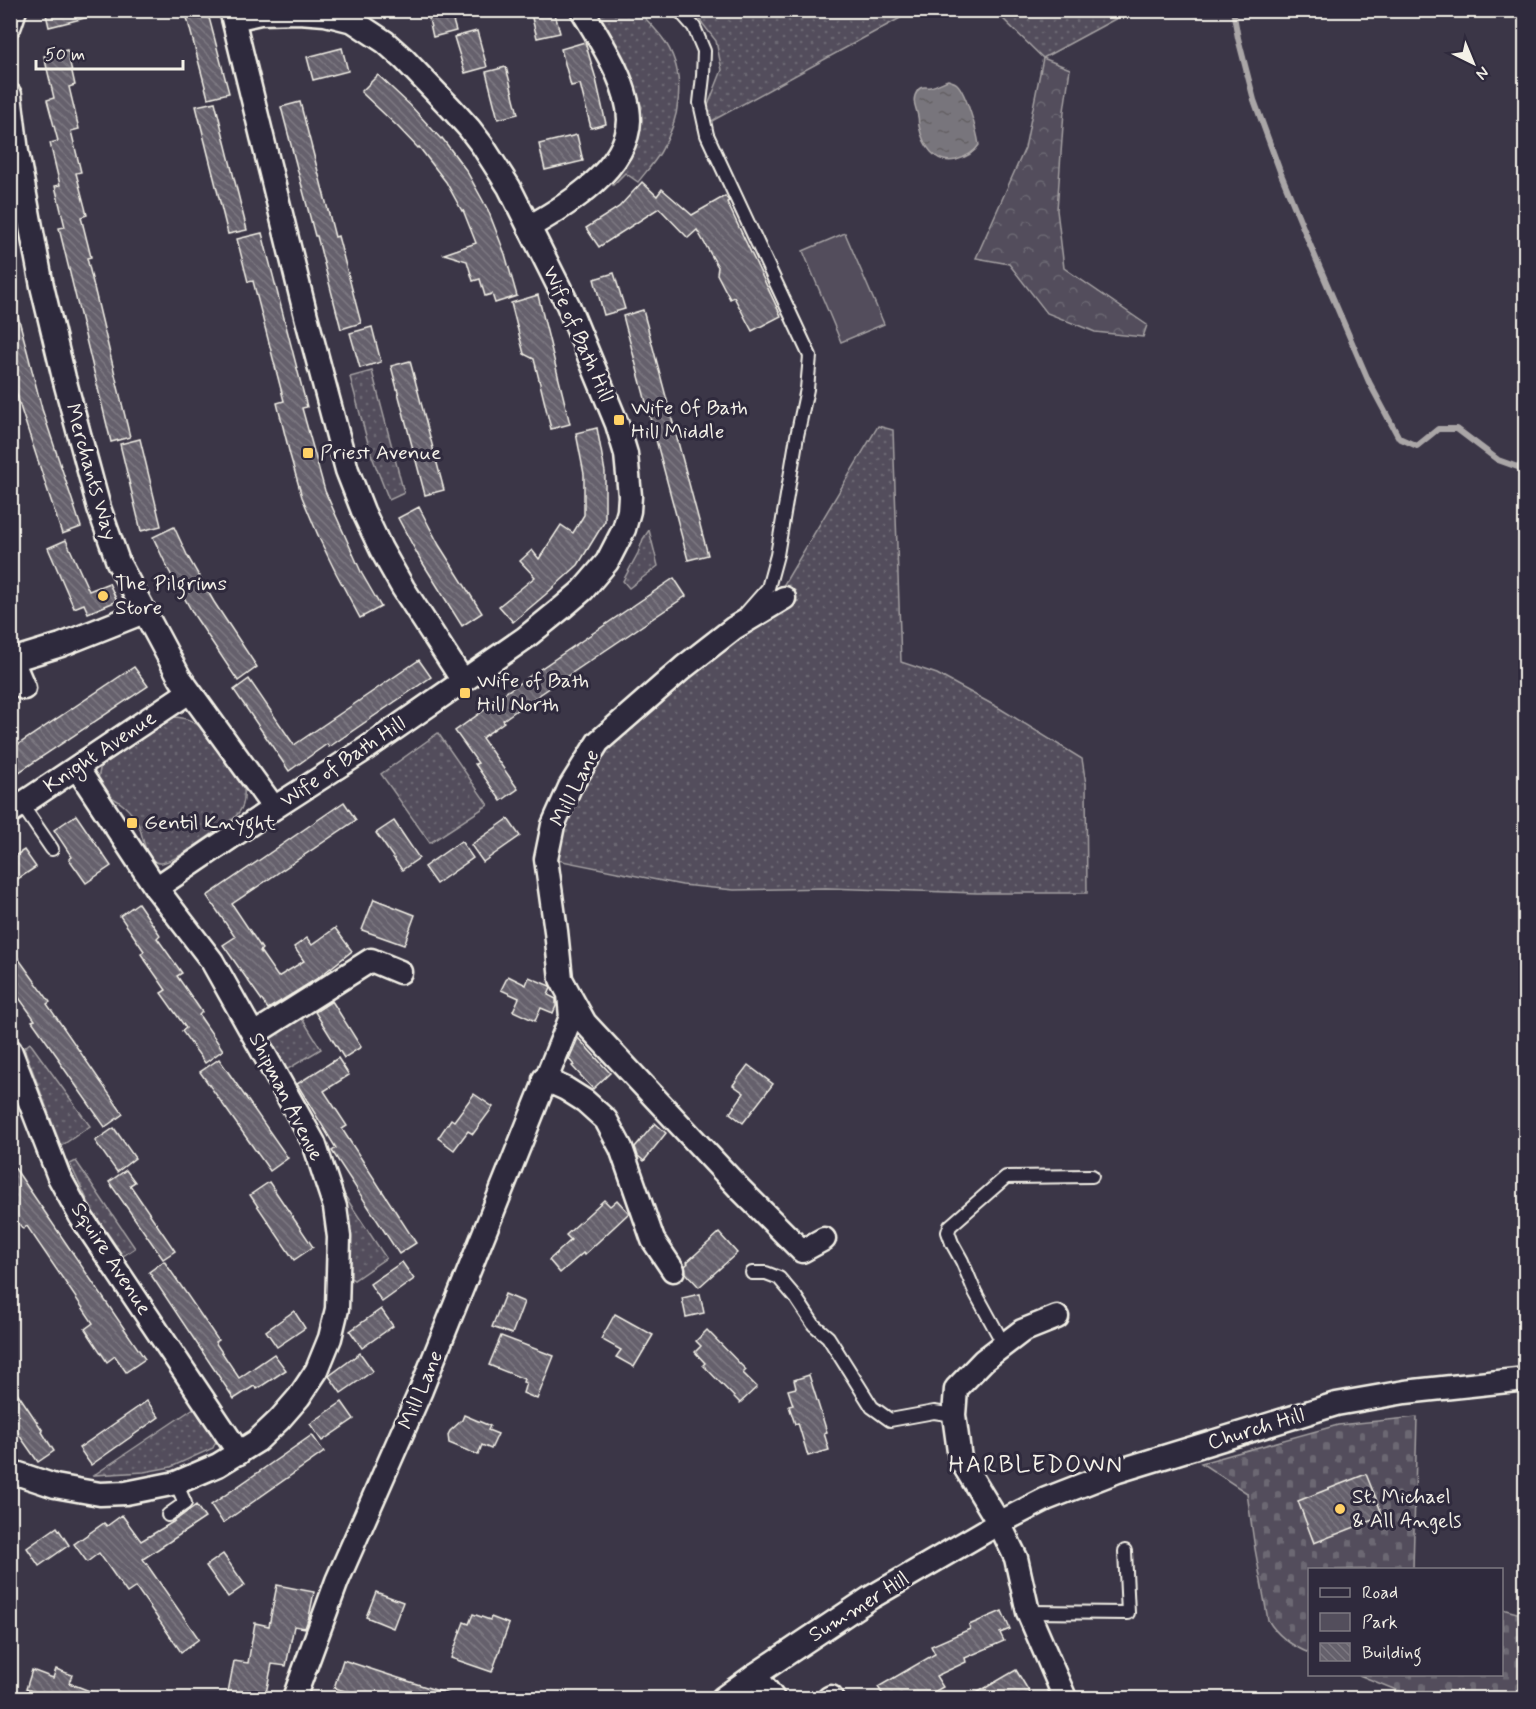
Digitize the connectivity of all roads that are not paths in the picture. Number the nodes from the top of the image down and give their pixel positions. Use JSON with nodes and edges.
{"nodes":[{"id":1,"x":15,"y":10,"type":"edge"},
{"id":2,"x":582,"y":10,"type":"edge"},
{"id":3,"x":679,"y":10,"type":"edge"},
{"id":4,"x":232,"y":15,"type":"edge"},
{"id":5,"x":10,"y":25,"type":"edge"},
{"id":6,"x":10,"y":95,"type":"edge"},
{"id":7,"x":529,"y":227,"type":"junction"},
{"id":8,"x":784,"y":598,"type":"dead end"},
{"id":9,"x":144,"y":612,"type":"junction"},
{"id":10,"x":734,"y":628,"type":"junction"},
{"id":11,"x":11,"y":658,"type":"edge"},
{"id":12,"x":463,"y":681,"type":"junction"},
{"id":13,"x":24,"y":688,"type":"dead end"},
{"id":14,"x":189,"y":692,"type":"junction"},
{"id":15,"x":77,"y":768,"type":"junction"},
{"id":16,"x":16,"y":808,"type":"edge"},
{"id":17,"x":274,"y":808,"type":"junction"},
{"id":18,"x":52,"y":849,"type":"dead end"},
{"id":19,"x":156,"y":888,"type":"junction"},
{"id":20,"x":400,"y":972,"type":"dead end"},
{"id":21,"x":569,"y":994,"type":"junction"},
{"id":22,"x":254,"y":1034,"type":"junction"},
{"id":23,"x":10,"y":1050,"type":"edge"},
{"id":24,"x":544,"y":1079,"type":"junction"},
{"id":25,"x":1092,"y":1176,"type":"dead end"},
{"id":26,"x":824,"y":1239,"type":"dead end"},
{"id":27,"x":673,"y":1270,"type":"dead end"},
{"id":28,"x":752,"y":1273,"type":"dead end"},
{"id":29,"x":1057,"y":1317,"type":"dead end"},
{"id":30,"x":1004,"y":1345,"type":"junction"},
{"id":31,"x":1526,"y":1379,"type":"edge"},
{"id":32,"x":954,"y":1415,"type":"junction"},
{"id":33,"x":239,"y":1453,"type":"junction"},
{"id":34,"x":10,"y":1471,"type":"edge"},
{"id":35,"x":176,"y":1484,"type":"junction"},
{"id":36,"x":168,"y":1515,"type":"dead end"},
{"id":37,"x":999,"y":1522,"type":"junction"},
{"id":38,"x":1125,"y":1551,"type":"dead end"},
{"id":39,"x":1028,"y":1612,"type":"junction"},
{"id":40,"x":755,"y":1675,"type":"junction"},
{"id":41,"x":294,"y":1698,"type":"edge"},
{"id":42,"x":723,"y":1698,"type":"edge"},
{"id":43,"x":773,"y":1698,"type":"edge"},
{"id":44,"x":1065,"y":1698,"type":"edge"}],
"edges":[{"from":1,"to":5,"type":"street"},
{"from":2,"to":7,"type":"street"},
{"from":3,"to":10,"type":"lane"},
{"from":4,"to":7,"type":"street","name":"Wife of Bath Hill"},
{"from":4,"to":12,"type":"street"},
{"from":6,"to":9,"type":"street","name":"Merchants Way"},
{"from":7,"to":12,"type":"street","name":"Wife of Bath Hill"},
{"from":8,"to":10,"type":"street","name":"Mill Lane"},
{"from":9,"to":11,"type":"street"},
{"from":9,"to":14,"type":"street","name":"Merchants Way"},
{"from":10,"to":21,"type":"street","name":"Mill Lane"},
{"from":11,"to":13,"type":"street"},
{"from":12,"to":17,"type":"street","name":"Wife of Bath Hill"},
{"from":14,"to":15,"type":"street","name":"Knight Avenue"},
{"from":14,"to":17,"type":"street","name":"Merchants Way"},
{"from":15,"to":16,"type":"street","name":"Knight Avenue"},
{"from":15,"to":19,"type":"street","name":"Shipman Avenue"},
{"from":16,"to":18,"type":"lane"},
{"from":17,"to":19,"type":"street","name":"Wife of Bath Hill"},
{"from":19,"to":22,"type":"street","name":"Shipman Avenue"},
{"from":20,"to":22,"type":"street"},
{"from":21,"to":24,"type":"street","name":"Mill Lane"},
{"from":21,"to":26,"type":"street","name":"Mill Lane"},
{"from":22,"to":33,"type":"street","name":"Shipman Avenue"},
{"from":23,"to":33,"type":"street","name":"Squire Avenue"},
{"from":24,"to":27,"type":"street"},
{"from":24,"to":41,"type":"street","name":"Mill Lane"},
{"from":25,"to":30,"type":"lane"},
{"from":28,"to":32,"type":"lane"},
{"from":29,"to":30,"type":"street"},
{"from":30,"to":32,"type":"street"},
{"from":31,"to":37,"type":"street","name":"Church Hill"},
{"from":32,"to":37,"type":"street"},
{"from":33,"to":35,"type":"street","name":"Shipman Avenue"},
{"from":34,"to":35,"type":"street","name":"Shipman Avenue"},
{"from":35,"to":36,"type":"lane"},
{"from":37,"to":39,"type":"street"},
{"from":37,"to":40,"type":"street","name":"Summer Hill"},
{"from":38,"to":39,"type":"lane"},
{"from":39,"to":44,"type":"street"},
{"from":40,"to":42,"type":"street","name":"Summer Hill"},
{"from":40,"to":43,"type":"street"}]}
